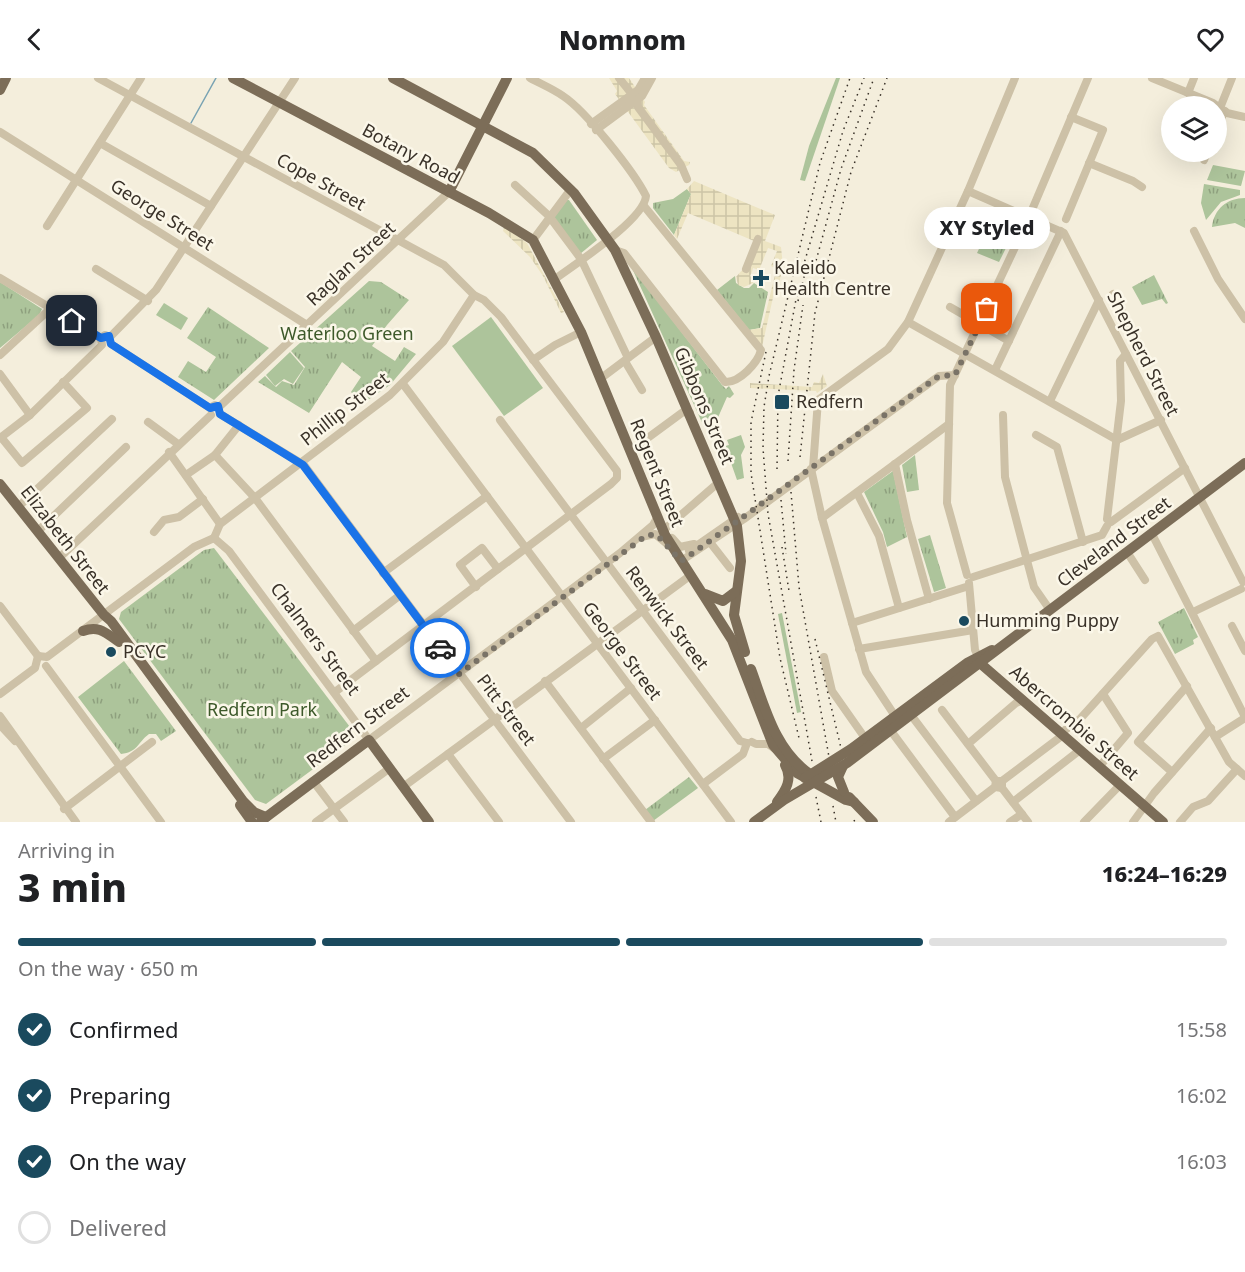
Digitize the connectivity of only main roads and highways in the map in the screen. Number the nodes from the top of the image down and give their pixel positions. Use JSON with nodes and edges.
{"nodes":[{"id":1,"x":5,"y":78,"type":"edge"},
{"id":2,"x":233,"y":78,"type":"edge"},
{"id":3,"x":393,"y":78,"type":"edge"},
{"id":4,"x":507,"y":78,"type":"edge"},
{"id":5,"x":0,"y":85,"type":"edge"},
{"id":6,"x":0,"y":90,"type":"edge"},
{"id":7,"x":482,"y":126,"type":"junction"},
{"id":8,"x":449,"y":192,"type":"junction"},
{"id":9,"x":555,"y":279,"type":"joint"},
{"id":10,"x":1245,"y":463,"type":"edge"},
{"id":11,"x":0,"y":484,"type":"edge"},
{"id":12,"x":702,"y":592,"type":"junction"},
{"id":13,"x":735,"y":592,"type":"junction"},
{"id":14,"x":104,"y":615,"type":"junction"},
{"id":15,"x":83,"y":631,"type":"road end"},
{"id":16,"x":119,"y":642,"type":"junction"},
{"id":17,"x":979,"y":660,"type":"junction"},
{"id":18,"x":369,"y":740,"type":"joint"},
{"id":19,"x":780,"y":752,"type":"junction"},
{"id":20,"x":830,"y":762,"type":"junction"},
{"id":21,"x":846,"y":764,"type":"junction"},
{"id":22,"x":813,"y":779,"type":"junction"},
{"id":23,"x":844,"y":792,"type":"junction"},
{"id":24,"x":854,"y":802,"type":"junction"},
{"id":25,"x":774,"y":807,"type":"junction"},
{"id":26,"x":263,"y":820,"type":"edge"},
{"id":27,"x":252,"y":822,"type":"edge"},
{"id":28,"x":429,"y":822,"type":"edge"},
{"id":29,"x":754,"y":822,"type":"edge"},
{"id":30,"x":873,"y":822,"type":"edge"},
{"id":31,"x":1163,"y":822,"type":"edge"}],
"edges":[{"from":1,"to":5,"type":"main road"},
{"from":1,"to":6,"type":"main road"},
{"from":2,"to":8,"type":"main road","name":"Botany Road"},
{"from":3,"to":7,"type":"main road","name":"Gibbons Street"},
{"from":4,"to":7,"type":"main road"},
{"from":7,"to":8,"type":"main road"},
{"from":7,"to":13,"type":"main road","name":"Gibbons Street"},
{"from":8,"to":9,"type":"main road","name":"Botany Road"},
{"from":9,"to":12,"type":"main road","name":"Regent Street"},
{"from":10,"to":17,"type":"main road","name":"Cleveland Street"},
{"from":11,"to":14,"type":"main road","name":"Elizabeth Street"},
{"from":12,"to":13,"type":"main road"},
{"from":12,"to":19,"type":"main road","name":"Regent Street"},
{"from":13,"to":19,"type":"main road","name":"Regent Street"},
{"from":14,"to":16,"type":"main road","name":"Elizabeth Street"},
{"from":14,"to":26,"type":"main road","name":"Elizabeth Street"},
{"from":15,"to":16,"type":"main road"},
{"from":16,"to":27,"type":"main road","name":"Elizabeth Street"},
{"from":17,"to":20,"type":"main road","name":"Cleveland Street"},
{"from":17,"to":21,"type":"main road","name":"Cleveland Street"},
{"from":17,"to":31,"type":"main road","name":"Abercrombie Street"},
{"from":18,"to":26,"type":"main road","name":"Redfern Street"},
{"from":18,"to":28,"type":"main road","name":"Chalmers Street"},
{"from":19,"to":20,"type":"main road"},
{"from":19,"to":22,"type":"main road","name":"Regent Street"},
{"from":19,"to":25,"type":"main road"},
{"from":20,"to":22,"type":"main road","name":"Cleveland Street"},
{"from":21,"to":22,"type":"main road","name":"Cleveland Street"},
{"from":21,"to":23,"type":"main road"},
{"from":22,"to":23,"type":"main road","name":"Regent Street"},
{"from":22,"to":24,"type":"main road","name":"Regent Street"},
{"from":22,"to":25,"type":"main road","name":"Cleveland Street"},
{"from":23,"to":24,"type":"main road","name":"Regent Street"},
{"from":24,"to":30,"type":"main road","name":"Regent Street"},
{"from":25,"to":29,"type":"main road","name":"Cleveland Street"}]}
